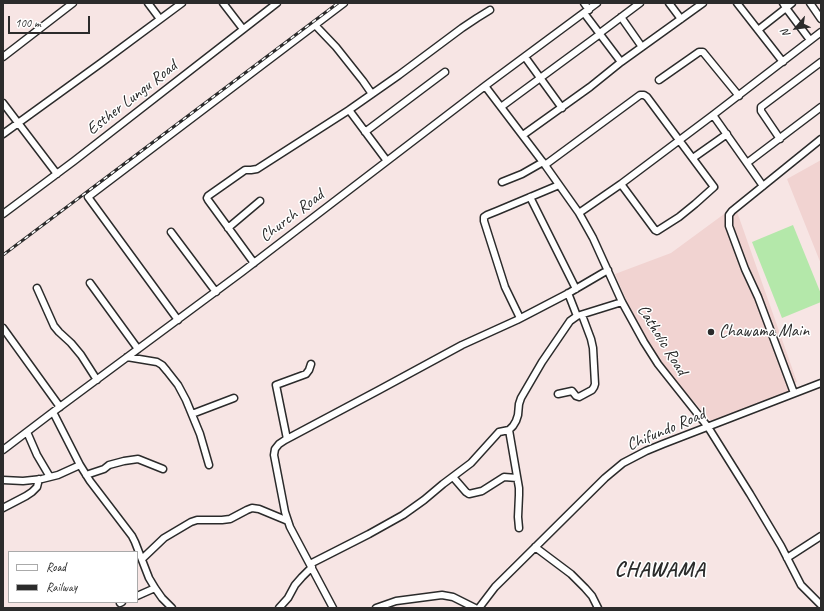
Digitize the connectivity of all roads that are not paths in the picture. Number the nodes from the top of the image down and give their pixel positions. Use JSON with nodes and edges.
{"nodes":[{"id":1,"x":73,"y":3,"type":"edge"},
{"id":2,"x":148,"y":3,"type":"edge"},
{"id":3,"x":182,"y":3,"type":"edge"},
{"id":4,"x":223,"y":3,"type":"edge"},
{"id":5,"x":277,"y":3,"type":"edge"},
{"id":6,"x":344,"y":3,"type":"edge"},
{"id":7,"x":584,"y":3,"type":"edge"},
{"id":8,"x":597,"y":3,"type":"edge"},
{"id":9,"x":640,"y":3,"type":"edge"},
{"id":10,"x":669,"y":3,"type":"edge"},
{"id":11,"x":703,"y":3,"type":"edge"},
{"id":12,"x":737,"y":3,"type":"edge"},
{"id":13,"x":792,"y":3,"type":"edge"},
{"id":14,"x":810,"y":3,"type":"edge"},
{"id":15,"x":784,"y":5,"type":"edge"},
{"id":16,"x":490,"y":10,"type":"dead end"},
{"id":17,"x":586,"y":11,"type":"junction"},
{"id":18,"x":621,"y":17,"type":"junction"},
{"id":19,"x":160,"y":19,"type":"junction"},
{"id":20,"x":681,"y":19,"type":"junction"},
{"id":21,"x":821,"y":19,"type":"edge"},
{"id":22,"x":315,"y":25,"type":"junction"},
{"id":23,"x":243,"y":29,"type":"junction"},
{"id":24,"x":758,"y":30,"type":"junction"},
{"id":25,"x":821,"y":32,"type":"edge"},
{"id":26,"x":600,"y":34,"type":"junction"},
{"id":27,"x":810,"y":40,"type":"junction"},
{"id":28,"x":642,"y":47,"type":"junction"},
{"id":29,"x":3,"y":57,"type":"edge"},
{"id":30,"x":525,"y":57,"type":"junction"},
{"id":31,"x":621,"y":62,"type":"junction"},
{"id":32,"x":783,"y":62,"type":"junction"},
{"id":33,"x":821,"y":62,"type":"edge"},
{"id":34,"x":445,"y":72,"type":"dead end"},
{"id":35,"x":540,"y":79,"type":"junction"},
{"id":36,"x":659,"y":80,"type":"dead end"},
{"id":37,"x":485,"y":86,"type":"junction"},
{"id":38,"x":372,"y":94,"type":"junction"},
{"id":39,"x":739,"y":96,"type":"junction"},
{"id":40,"x":3,"y":104,"type":"edge"},
{"id":41,"x":501,"y":107,"type":"junction"},
{"id":42,"x":821,"y":107,"type":"edge"},
{"id":43,"x":562,"y":108,"type":"junction"},
{"id":44,"x":350,"y":110,"type":"junction"},
{"id":45,"x":713,"y":115,"type":"junction"},
{"id":46,"x":18,"y":123,"type":"junction"},
{"id":47,"x":365,"y":132,"type":"junction"},
{"id":48,"x":3,"y":134,"type":"edge"},
{"id":49,"x":727,"y":134,"type":"junction"},
{"id":50,"x":523,"y":135,"type":"junction"},
{"id":51,"x":780,"y":139,"type":"junction"},
{"id":52,"x":821,"y":139,"type":"edge"},
{"id":53,"x":679,"y":140,"type":"junction"},
{"id":54,"x":693,"y":158,"type":"junction"},
{"id":55,"x":387,"y":161,"type":"junction"},
{"id":56,"x":747,"y":163,"type":"junction"},
{"id":57,"x":544,"y":164,"type":"junction"},
{"id":58,"x":57,"y":174,"type":"junction"},
{"id":59,"x":502,"y":182,"type":"dead end"},
{"id":60,"x":621,"y":184,"type":"junction"},
{"id":61,"x":559,"y":185,"type":"junction"},
{"id":62,"x":763,"y":186,"type":"junction"},
{"id":63,"x":530,"y":197,"type":"junction"},
{"id":64,"x":260,"y":201,"type":"dead end"},
{"id":65,"x":579,"y":213,"type":"junction"},
{"id":66,"x":3,"y":214,"type":"edge"},
{"id":67,"x":228,"y":228,"type":"junction"},
{"id":68,"x":171,"y":232,"type":"dead end"},
{"id":69,"x":254,"y":263,"type":"junction"},
{"id":70,"x":608,"y":270,"type":"junction"},
{"id":71,"x":90,"y":282,"type":"dead end"},
{"id":72,"x":37,"y":288,"type":"dead end"},
{"id":73,"x":576,"y":289,"type":"junction"},
{"id":74,"x":216,"y":292,"type":"junction"},
{"id":75,"x":568,"y":293,"type":"junction"},
{"id":76,"x":622,"y":302,"type":"junction"},
{"id":77,"x":579,"y":316,"type":"junction"},
{"id":78,"x":520,"y":318,"type":"junction"},
{"id":79,"x":178,"y":320,"type":"junction"},
{"id":80,"x":3,"y":328,"type":"edge"},
{"id":81,"x":138,"y":349,"type":"junction"},
{"id":82,"x":127,"y":357,"type":"junction"},
{"id":83,"x":311,"y":364,"type":"dead end"},
{"id":84,"x":97,"y":380,"type":"junction"},
{"id":85,"x":821,"y":383,"type":"edge"},
{"id":86,"x":794,"y":393,"type":"junction"},
{"id":87,"x":558,"y":394,"type":"dead end"},
{"id":88,"x":234,"y":398,"type":"dead end"},
{"id":89,"x":60,"y":407,"type":"junction"},
{"id":90,"x":53,"y":412,"type":"junction"},
{"id":91,"x":192,"y":414,"type":"junction"},
{"id":92,"x":708,"y":427,"type":"junction"},
{"id":93,"x":509,"y":430,"type":"junction"},
{"id":94,"x":27,"y":432,"type":"junction"},
{"id":95,"x":287,"y":439,"type":"junction"},
{"id":96,"x":3,"y":450,"type":"edge"},
{"id":97,"x":80,"y":465,"type":"junction"},
{"id":98,"x":209,"y":465,"type":"dead end"},
{"id":99,"x":163,"y":469,"type":"dead end"},
{"id":100,"x":86,"y":475,"type":"junction"},
{"id":101,"x":50,"y":477,"type":"junction"},
{"id":102,"x":453,"y":477,"type":"junction"},
{"id":103,"x":517,"y":478,"type":"junction"},
{"id":104,"x":3,"y":480,"type":"edge"},
{"id":105,"x":39,"y":480,"type":"junction"},
{"id":106,"x":3,"y":508,"type":"edge"},
{"id":107,"x":288,"y":521,"type":"junction"},
{"id":108,"x":519,"y":528,"type":"dead end"},
{"id":109,"x":821,"y":536,"type":"edge"},
{"id":110,"x":535,"y":547,"type":"junction"},
{"id":111,"x":140,"y":557,"type":"edge"},
{"id":112,"x":787,"y":558,"type":"junction"},
{"id":113,"x":311,"y":565,"type":"junction"},
{"id":114,"x":155,"y":588,"type":"junction"},
{"id":115,"x":138,"y":596,"type":"edge"},
{"id":116,"x":821,"y":605,"type":"edge"},
{"id":117,"x":172,"y":608,"type":"edge"},
{"id":118,"x":280,"y":608,"type":"edge"},
{"id":119,"x":333,"y":608,"type":"edge"},
{"id":120,"x":376,"y":608,"type":"edge"},
{"id":121,"x":475,"y":608,"type":"edge"},
{"id":122,"x":479,"y":608,"type":"edge"},
{"id":123,"x":598,"y":608,"type":"edge"}],
"edges":[{"from":1,"to":29,"type":"street"},
{"from":2,"to":19,"type":"street"},
{"from":3,"to":19,"type":"street"},
{"from":4,"to":23,"type":"street"},
{"from":5,"to":23,"type":"street","name":"Esther Lungu Road"},
{"from":6,"to":22,"type":"street"},
{"from":7,"to":17,"type":"street"},
{"from":8,"to":17,"type":"street","name":"Church Road"},
{"from":9,"to":18,"type":"street"},
{"from":10,"to":20,"type":"street"},
{"from":11,"to":20,"type":"street"},
{"from":12,"to":24,"type":"street"},
{"from":13,"to":15,"type":"street"},
{"from":14,"to":21,"type":"street"},
{"from":15,"to":24,"type":"street"},
{"from":15,"to":27,"type":"street"},
{"from":16,"to":38,"type":"street"},
{"from":17,"to":26,"type":"street"},
{"from":17,"to":30,"type":"street","name":"Church Road"},
{"from":18,"to":26,"type":"street"},
{"from":18,"to":28,"type":"street"},
{"from":19,"to":46,"type":"street"},
{"from":20,"to":28,"type":"street"},
{"from":22,"to":38,"type":"street"},
{"from":22,"to":79,"type":"street"},
{"from":23,"to":58,"type":"street","name":"Esther Lungu Road"},
{"from":24,"to":32,"type":"street"},
{"from":25,"to":27,"type":"street"},
{"from":26,"to":31,"type":"street"},
{"from":26,"to":35,"type":"street"},
{"from":27,"to":32,"type":"street"},
{"from":28,"to":31,"type":"street"},
{"from":30,"to":35,"type":"street"},
{"from":30,"to":37,"type":"street","name":"Church Road"},
{"from":31,"to":43,"type":"street"},
{"from":32,"to":39,"type":"street"},
{"from":33,"to":51,"type":"street"},
{"from":34,"to":47,"type":"street"},
{"from":35,"to":41,"type":"street"},
{"from":35,"to":43,"type":"street"},
{"from":36,"to":39,"type":"street"},
{"from":37,"to":41,"type":"street","name":"Catholic Road"},
{"from":37,"to":55,"type":"street","name":"Church Road"},
{"from":38,"to":44,"type":"street"},
{"from":39,"to":45,"type":"street"},
{"from":40,"to":46,"type":"street"},
{"from":41,"to":50,"type":"street","name":"Catholic Road"},
{"from":42,"to":51,"type":"street"},
{"from":43,"to":50,"type":"street"},
{"from":44,"to":47,"type":"street"},
{"from":44,"to":67,"type":"street"},
{"from":45,"to":49,"type":"street"},
{"from":45,"to":53,"type":"street"},
{"from":46,"to":48,"type":"street"},
{"from":46,"to":58,"type":"street"},
{"from":47,"to":55,"type":"street"},
{"from":49,"to":54,"type":"street"},
{"from":49,"to":56,"type":"street"},
{"from":50,"to":57,"type":"street","name":"Catholic Road"},
{"from":51,"to":56,"type":"street"},
{"from":52,"to":62,"type":"street"},
{"from":53,"to":54,"type":"street"},
{"from":53,"to":57,"type":"street"},
{"from":53,"to":60,"type":"street"},
{"from":54,"to":60,"type":"street"},
{"from":55,"to":69,"type":"street","name":"Church Road"},
{"from":56,"to":62,"type":"street"},
{"from":57,"to":59,"type":"street"},
{"from":57,"to":61,"type":"street","name":"Catholic Road"},
{"from":58,"to":66,"type":"street","name":"Esther Lungu Road"},
{"from":60,"to":65,"type":"street"},
{"from":61,"to":63,"type":"street"},
{"from":61,"to":65,"type":"street","name":"Catholic Road"},
{"from":62,"to":86,"type":"street"},
{"from":63,"to":73,"type":"street"},
{"from":63,"to":78,"type":"street"},
{"from":64,"to":67,"type":"street"},
{"from":65,"to":70,"type":"street","name":"Catholic Road"},
{"from":67,"to":69,"type":"street"},
{"from":68,"to":74,"type":"street"},
{"from":69,"to":74,"type":"street","name":"Church Road"},
{"from":70,"to":73,"type":"street"},
{"from":70,"to":76,"type":"street","name":"Catholic Road"},
{"from":71,"to":81,"type":"street"},
{"from":72,"to":84,"type":"street"},
{"from":73,"to":75,"type":"street"},
{"from":74,"to":79,"type":"street","name":"Church Road"},
{"from":75,"to":77,"type":"street"},
{"from":75,"to":78,"type":"street"},
{"from":76,"to":77,"type":"street"},
{"from":76,"to":92,"type":"street","name":"Catholic Road"},
{"from":77,"to":87,"type":"street"},
{"from":77,"to":93,"type":"street"},
{"from":78,"to":95,"type":"street"},
{"from":79,"to":81,"type":"street","name":"Church Road"},
{"from":80,"to":89,"type":"street"},
{"from":81,"to":82,"type":"street","name":"Church Road"},
{"from":82,"to":84,"type":"street","name":"Church Road"},
{"from":82,"to":91,"type":"street"},
{"from":83,"to":95,"type":"street"},
{"from":84,"to":89,"type":"street","name":"Church Road"},
{"from":85,"to":86,"type":"street","name":"Chifundo Road"},
{"from":86,"to":92,"type":"street","name":"Chifundo Road"},
{"from":88,"to":91,"type":"street"},
{"from":89,"to":90,"type":"street","name":"Church Road"},
{"from":90,"to":94,"type":"street","name":"Church Road"},
{"from":90,"to":97,"type":"street"},
{"from":91,"to":98,"type":"street"},
{"from":92,"to":110,"type":"street","name":"Chifundo Road"},
{"from":92,"to":112,"type":"street","name":"Catholic Road"},
{"from":93,"to":102,"type":"street"},
{"from":93,"to":103,"type":"street"},
{"from":94,"to":96,"type":"street","name":"Church Road"},
{"from":94,"to":101,"type":"street"},
{"from":95,"to":107,"type":"street"},
{"from":97,"to":100,"type":"street"},
{"from":97,"to":101,"type":"street"},
{"from":99,"to":100,"type":"street"},
{"from":100,"to":111,"type":"street"},
{"from":101,"to":105,"type":"street"},
{"from":102,"to":103,"type":"street"},
{"from":102,"to":113,"type":"street"},
{"from":103,"to":108,"type":"street"},
{"from":104,"to":105,"type":"street"},
{"from":105,"to":106,"type":"street"},
{"from":107,"to":111,"type":"street"},
{"from":107,"to":113,"type":"street"},
{"from":109,"to":112,"type":"street"},
{"from":110,"to":122,"type":"street","name":"Chifundo Road"},
{"from":110,"to":123,"type":"street"},
{"from":111,"to":114,"type":"street"},
{"from":112,"to":116,"type":"street","name":"Catholic Road"},
{"from":113,"to":118,"type":"street"},
{"from":113,"to":119,"type":"street"},
{"from":114,"to":115,"type":"street"},
{"from":114,"to":117,"type":"street"},
{"from":120,"to":121,"type":"street"}]}
